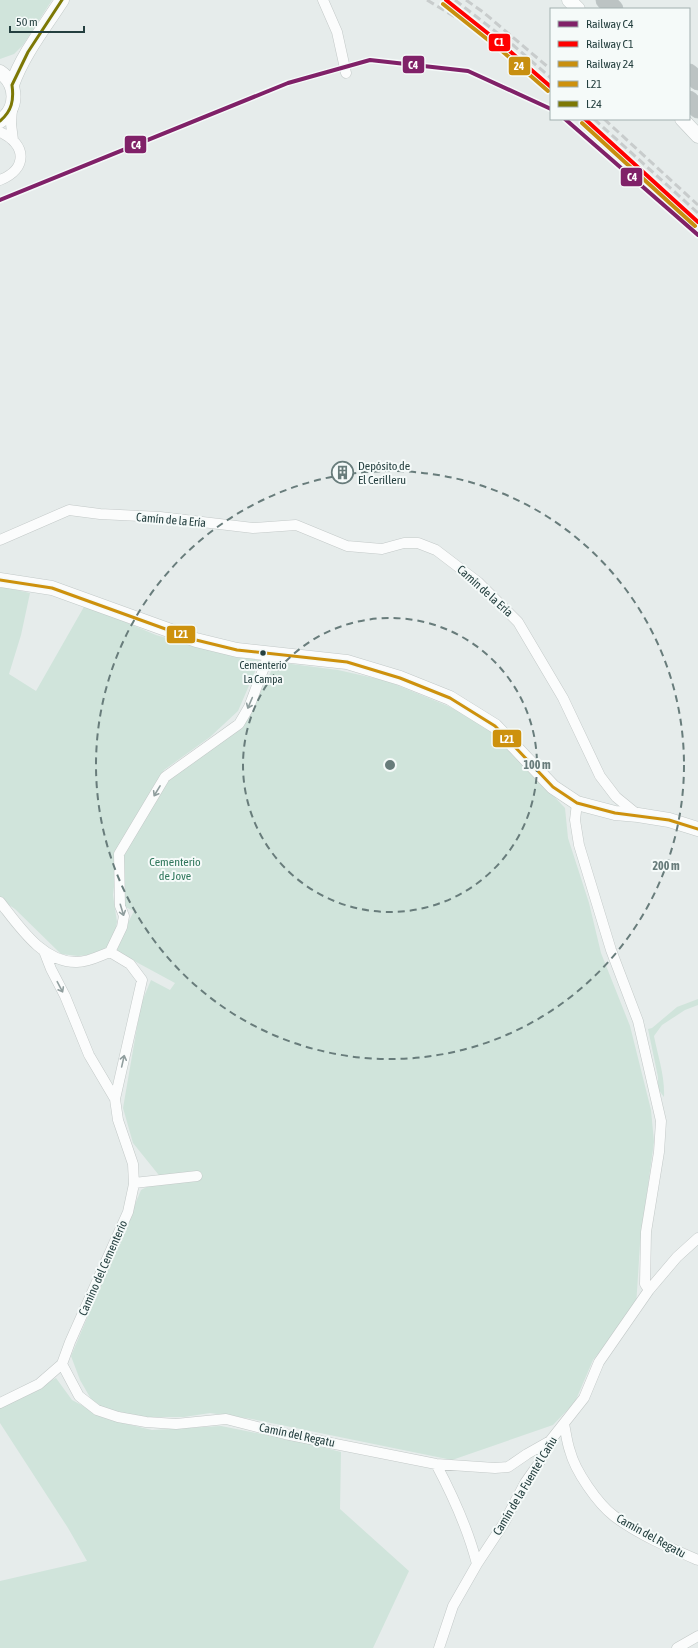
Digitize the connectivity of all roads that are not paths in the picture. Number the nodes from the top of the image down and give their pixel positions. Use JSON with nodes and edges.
{"nodes":[{"id":1,"x":62,"y":0,"type":"edge"},
{"id":2,"x":323,"y":0,"type":"edge"},
{"id":3,"x":569,"y":0,"type":"edge"},
{"id":4,"x":577,"y":8,"type":"edge"},
{"id":5,"x":26,"y":54,"type":"junction"},
{"id":6,"x":0,"y":66,"type":"edge"},
{"id":7,"x":0,"y":72,"type":"edge"},
{"id":8,"x":346,"y":73,"type":"dead end"},
{"id":9,"x":690,"y":74,"type":"edge"},
{"id":10,"x":698,"y":81,"type":"edge"},
{"id":11,"x":12,"y":85,"type":"junction"},
{"id":12,"x":690,"y":85,"type":"edge"},
{"id":13,"x":698,"y":91,"type":"edge"},
{"id":14,"x":690,"y":101,"type":"edge"},
{"id":15,"x":12,"y":108,"type":"junction"},
{"id":16,"x":698,"y":109,"type":"edge"},
{"id":17,"x":683,"y":120,"type":"edge"},
{"id":18,"x":0,"y":121,"type":"edge"},
{"id":19,"x":0,"y":132,"type":"edge"},
{"id":20,"x":698,"y":136,"type":"edge"},
{"id":21,"x":14,"y":140,"type":"junction"},
{"id":22,"x":0,"y":180,"type":"edge"},
{"id":23,"x":0,"y":540,"type":"edge"},
{"id":24,"x":0,"y":580,"type":"edge"},
{"id":25,"x":269,"y":654,"type":"junction"},
{"id":26,"x":577,"y":803,"type":"junction"},
{"id":27,"x":638,"y":815,"type":"junction"},
{"id":28,"x":698,"y":829,"type":"edge"},
{"id":29,"x":0,"y":902,"type":"edge"},
{"id":30,"x":44,"y":951,"type":"junction"},
{"id":31,"x":110,"y":952,"type":"junction"},
{"id":32,"x":115,"y":1099,"type":"junction"},
{"id":33,"x":197,"y":1176,"type":"dead end"},
{"id":34,"x":134,"y":1183,"type":"junction"},
{"id":35,"x":698,"y":1238,"type":"edge"},
{"id":36,"x":649,"y":1290,"type":"junction"},
{"id":37,"x":62,"y":1364,"type":"junction"},
{"id":38,"x":0,"y":1403,"type":"edge"},
{"id":39,"x":564,"y":1424,"type":"junction"},
{"id":40,"x":550,"y":1441,"type":"junction"},
{"id":41,"x":436,"y":1464,"type":"junction"},
{"id":42,"x":698,"y":1560,"type":"edge"},
{"id":43,"x":477,"y":1564,"type":"junction"},
{"id":44,"x":698,"y":1636,"type":"edge"},
{"id":45,"x":439,"y":1648,"type":"edge"},
{"id":46,"x":677,"y":1648,"type":"edge"}],
"edges":[{"from":1,"to":5,"type":"street"},
{"from":2,"to":8,"type":"street"},
{"from":3,"to":4,"type":"street"},
{"from":5,"to":6,"type":"street"},
{"from":5,"to":11,"type":"street"},
{"from":7,"to":11,"type":"street"},
{"from":9,"to":10,"type":"highway"},
{"from":11,"to":15,"type":"street"},
{"from":12,"to":13,"type":"highway"},
{"from":14,"to":16,"type":"highway"},
{"from":15,"to":18,"type":"street"},
{"from":15,"to":21,"type":"street"},
{"from":17,"to":20,"type":"street"},
{"from":19,"to":21,"type":"street"},
{"from":21,"to":22,"type":"street"},
{"from":23,"to":27,"type":"street","name":"Camín de la Ería"},
{"from":24,"to":25,"type":"street"},
{"from":25,"to":26,"type":"street"},
{"from":25,"to":31,"type":"street","one_way":true},
{"from":26,"to":27,"type":"street"},
{"from":26,"to":36,"type":"street"},
{"from":27,"to":28,"type":"street"},
{"from":29,"to":30,"type":"street","name":"Camino del Cementerio"},
{"from":30,"to":31,"type":"street","name":"Camino del Cementerio"},
{"from":30,"to":32,"type":"street","name":"Camino del Cementerio","one_way":true},
{"from":32,"to":31,"type":"street","name":"Camino del Cementerio","one_way":true},
{"from":32,"to":34,"type":"street","name":"Camino del Cementerio"},
{"from":33,"to":34,"type":"street"},
{"from":34,"to":37,"type":"street","name":"Camino del Cementerio"},
{"from":35,"to":36,"type":"street","name":"Camín de la Fuente'l Cañu"},
{"from":36,"to":39,"type":"street","name":"Camín de la Fuente'l Cañu"},
{"from":37,"to":38,"type":"street","name":"Camino del Cementerio"},
{"from":37,"to":41,"type":"street","name":"Camín del Regatu"},
{"from":39,"to":40,"type":"street","name":"Camín de la Fuente'l Cañu"},
{"from":39,"to":42,"type":"street","name":"Camín del Regatu"},
{"from":40,"to":41,"type":"street","name":"Camín del Regatu"},
{"from":40,"to":43,"type":"street","name":"Camín de la Fuente'l Cañu"},
{"from":41,"to":43,"type":"street"},
{"from":43,"to":45,"type":"street","name":"Camín de la Fuente'l Cañu"},
{"from":44,"to":46,"type":"street"}]}
